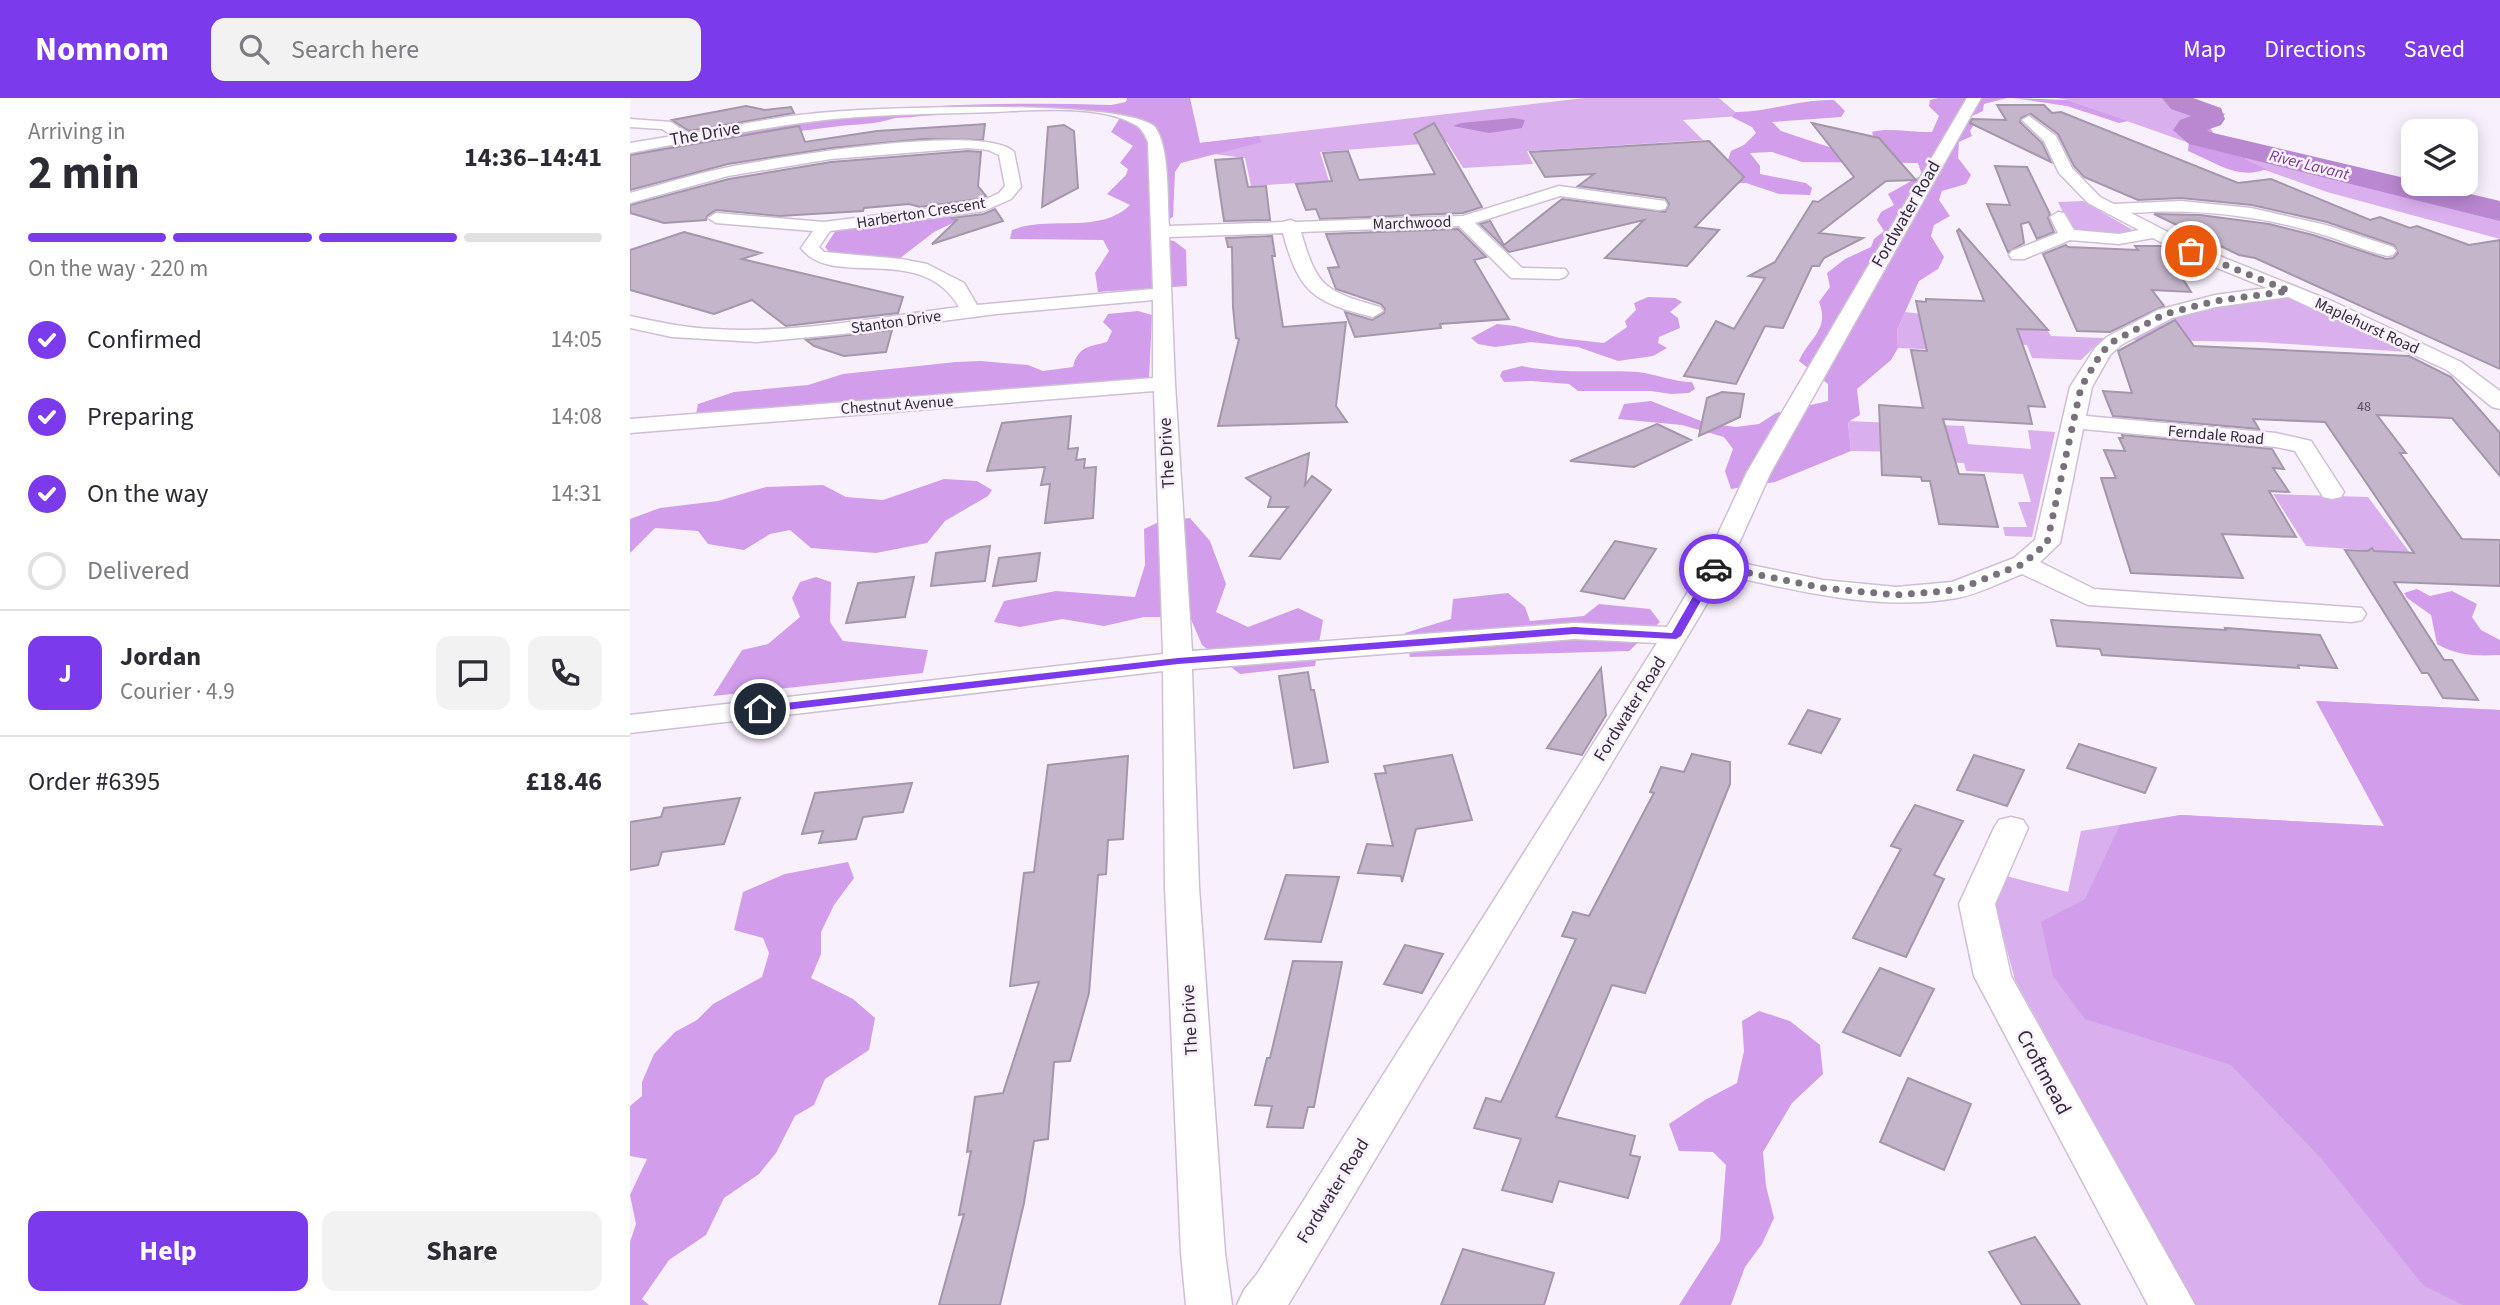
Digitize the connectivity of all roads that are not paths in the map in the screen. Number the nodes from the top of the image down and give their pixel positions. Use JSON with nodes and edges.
{"nodes":[{"id":1,"x":1974,"y":98,"type":"edge"},
{"id":2,"x":2029,"y":120,"type":"dead end"},
{"id":3,"x":630,"y":123,"type":"edge"},
{"id":4,"x":685,"y":138,"type":"junction"},
{"id":5,"x":630,"y":148,"type":"edge"},
{"id":6,"x":630,"y":198,"type":"edge"},
{"id":7,"x":1659,"y":205,"type":"dead end"},
{"id":8,"x":2110,"y":209,"type":"junction"},
{"id":9,"x":2058,"y":217,"type":"dead end"},
{"id":10,"x":716,"y":218,"type":"dead end"},
{"id":11,"x":1463,"y":221,"type":"junction"},
{"id":12,"x":1290,"y":225,"type":"junction"},
{"id":13,"x":824,"y":227,"type":"junction"},
{"id":14,"x":1159,"y":232,"type":"junction"},
{"id":15,"x":2153,"y":233,"type":"junction"},
{"id":16,"x":2068,"y":235,"type":"junction"},
{"id":17,"x":2366,"y":242,"type":"junction"},
{"id":18,"x":2343,"y":247,"type":"dead end"},
{"id":19,"x":2387,"y":251,"type":"dead end"},
{"id":20,"x":2018,"y":255,"type":"dead end"},
{"id":21,"x":1559,"y":273,"type":"dead end"},
{"id":22,"x":2289,"y":291,"type":"junction"},
{"id":23,"x":1162,"y":295,"type":"junction"},
{"id":24,"x":1326,"y":297,"type":"junction"},
{"id":25,"x":1303,"y":305,"type":"dead end"},
{"id":26,"x":971,"y":311,"type":"junction"},
{"id":27,"x":1373,"y":311,"type":"dead end"},
{"id":28,"x":630,"y":322,"type":"edge"},
{"id":29,"x":1164,"y":384,"type":"junction"},
{"id":30,"x":2500,"y":401,"type":"edge"},
{"id":31,"x":2075,"y":422,"type":"junction"},
{"id":32,"x":630,"y":426,"type":"edge"},
{"id":33,"x":2332,"y":492,"type":"dead end"},
{"id":34,"x":2023,"y":564,"type":"junction"},
{"id":35,"x":1716,"y":566,"type":"junction"},
{"id":36,"x":2352,"y":614,"type":"dead end"},
{"id":37,"x":1676,"y":636,"type":"junction"},
{"id":38,"x":1178,"y":661,"type":"junction"},
{"id":39,"x":630,"y":724,"type":"edge"},
{"id":40,"x":2011,"y":828,"type":"dead end"},
{"id":41,"x":1209,"y":1305,"type":"edge"},
{"id":42,"x":1260,"y":1305,"type":"edge"},
{"id":43,"x":2172,"y":1305,"type":"edge"}],
"edges":[{"from":1,"to":35,"type":"street","name":"Fordwater Road"},
{"from":2,"to":8,"type":"street","name":"Maplehurst Road"},
{"from":3,"to":4,"type":"street"},
{"from":4,"to":5,"type":"street","name":"The Drive"},
{"from":4,"to":14,"type":"street","name":"The Drive"},
{"from":6,"to":13,"type":"street","name":"Harberton Crescent"},
{"from":7,"to":11,"type":"street","name":"Marchwood"},
{"from":8,"to":15,"type":"street","name":"Maplehurst Road"},
{"from":8,"to":17,"type":"street"},
{"from":9,"to":16,"type":"street"},
{"from":10,"to":13,"type":"street"},
{"from":11,"to":12,"type":"street","name":"Marchwood"},
{"from":11,"to":21,"type":"street"},
{"from":12,"to":14,"type":"street","name":"Marchwood"},
{"from":12,"to":24,"type":"street"},
{"from":13,"to":26,"type":"street"},
{"from":14,"to":23,"type":"street","name":"The Drive"},
{"from":15,"to":16,"type":"street"},
{"from":15,"to":22,"type":"street","name":"Maplehurst Road"},
{"from":16,"to":20,"type":"street"},
{"from":17,"to":18,"type":"street"},
{"from":17,"to":19,"type":"street"},
{"from":22,"to":30,"type":"street","name":"Maplehurst Road"},
{"from":22,"to":31,"type":"street"},
{"from":23,"to":26,"type":"street","name":"Stanton Drive"},
{"from":23,"to":29,"type":"street","name":"The Drive"},
{"from":24,"to":25,"type":"street"},
{"from":24,"to":27,"type":"street"},
{"from":26,"to":28,"type":"street","name":"Stanton Drive"},
{"from":29,"to":32,"type":"street","name":"Chestnut Avenue"},
{"from":29,"to":38,"type":"street","name":"The Drive"},
{"from":31,"to":33,"type":"street","name":"Ferndale Road"},
{"from":31,"to":34,"type":"street"},
{"from":34,"to":35,"type":"street"},
{"from":34,"to":36,"type":"street"},
{"from":35,"to":37,"type":"street","name":"Fordwater Road"},
{"from":37,"to":38,"type":"street"},
{"from":37,"to":42,"type":"street","name":"Fordwater Road"},
{"from":38,"to":39,"type":"street"},
{"from":38,"to":41,"type":"street","name":"The Drive"},
{"from":40,"to":43,"type":"street","name":"Croftmead"}]}
